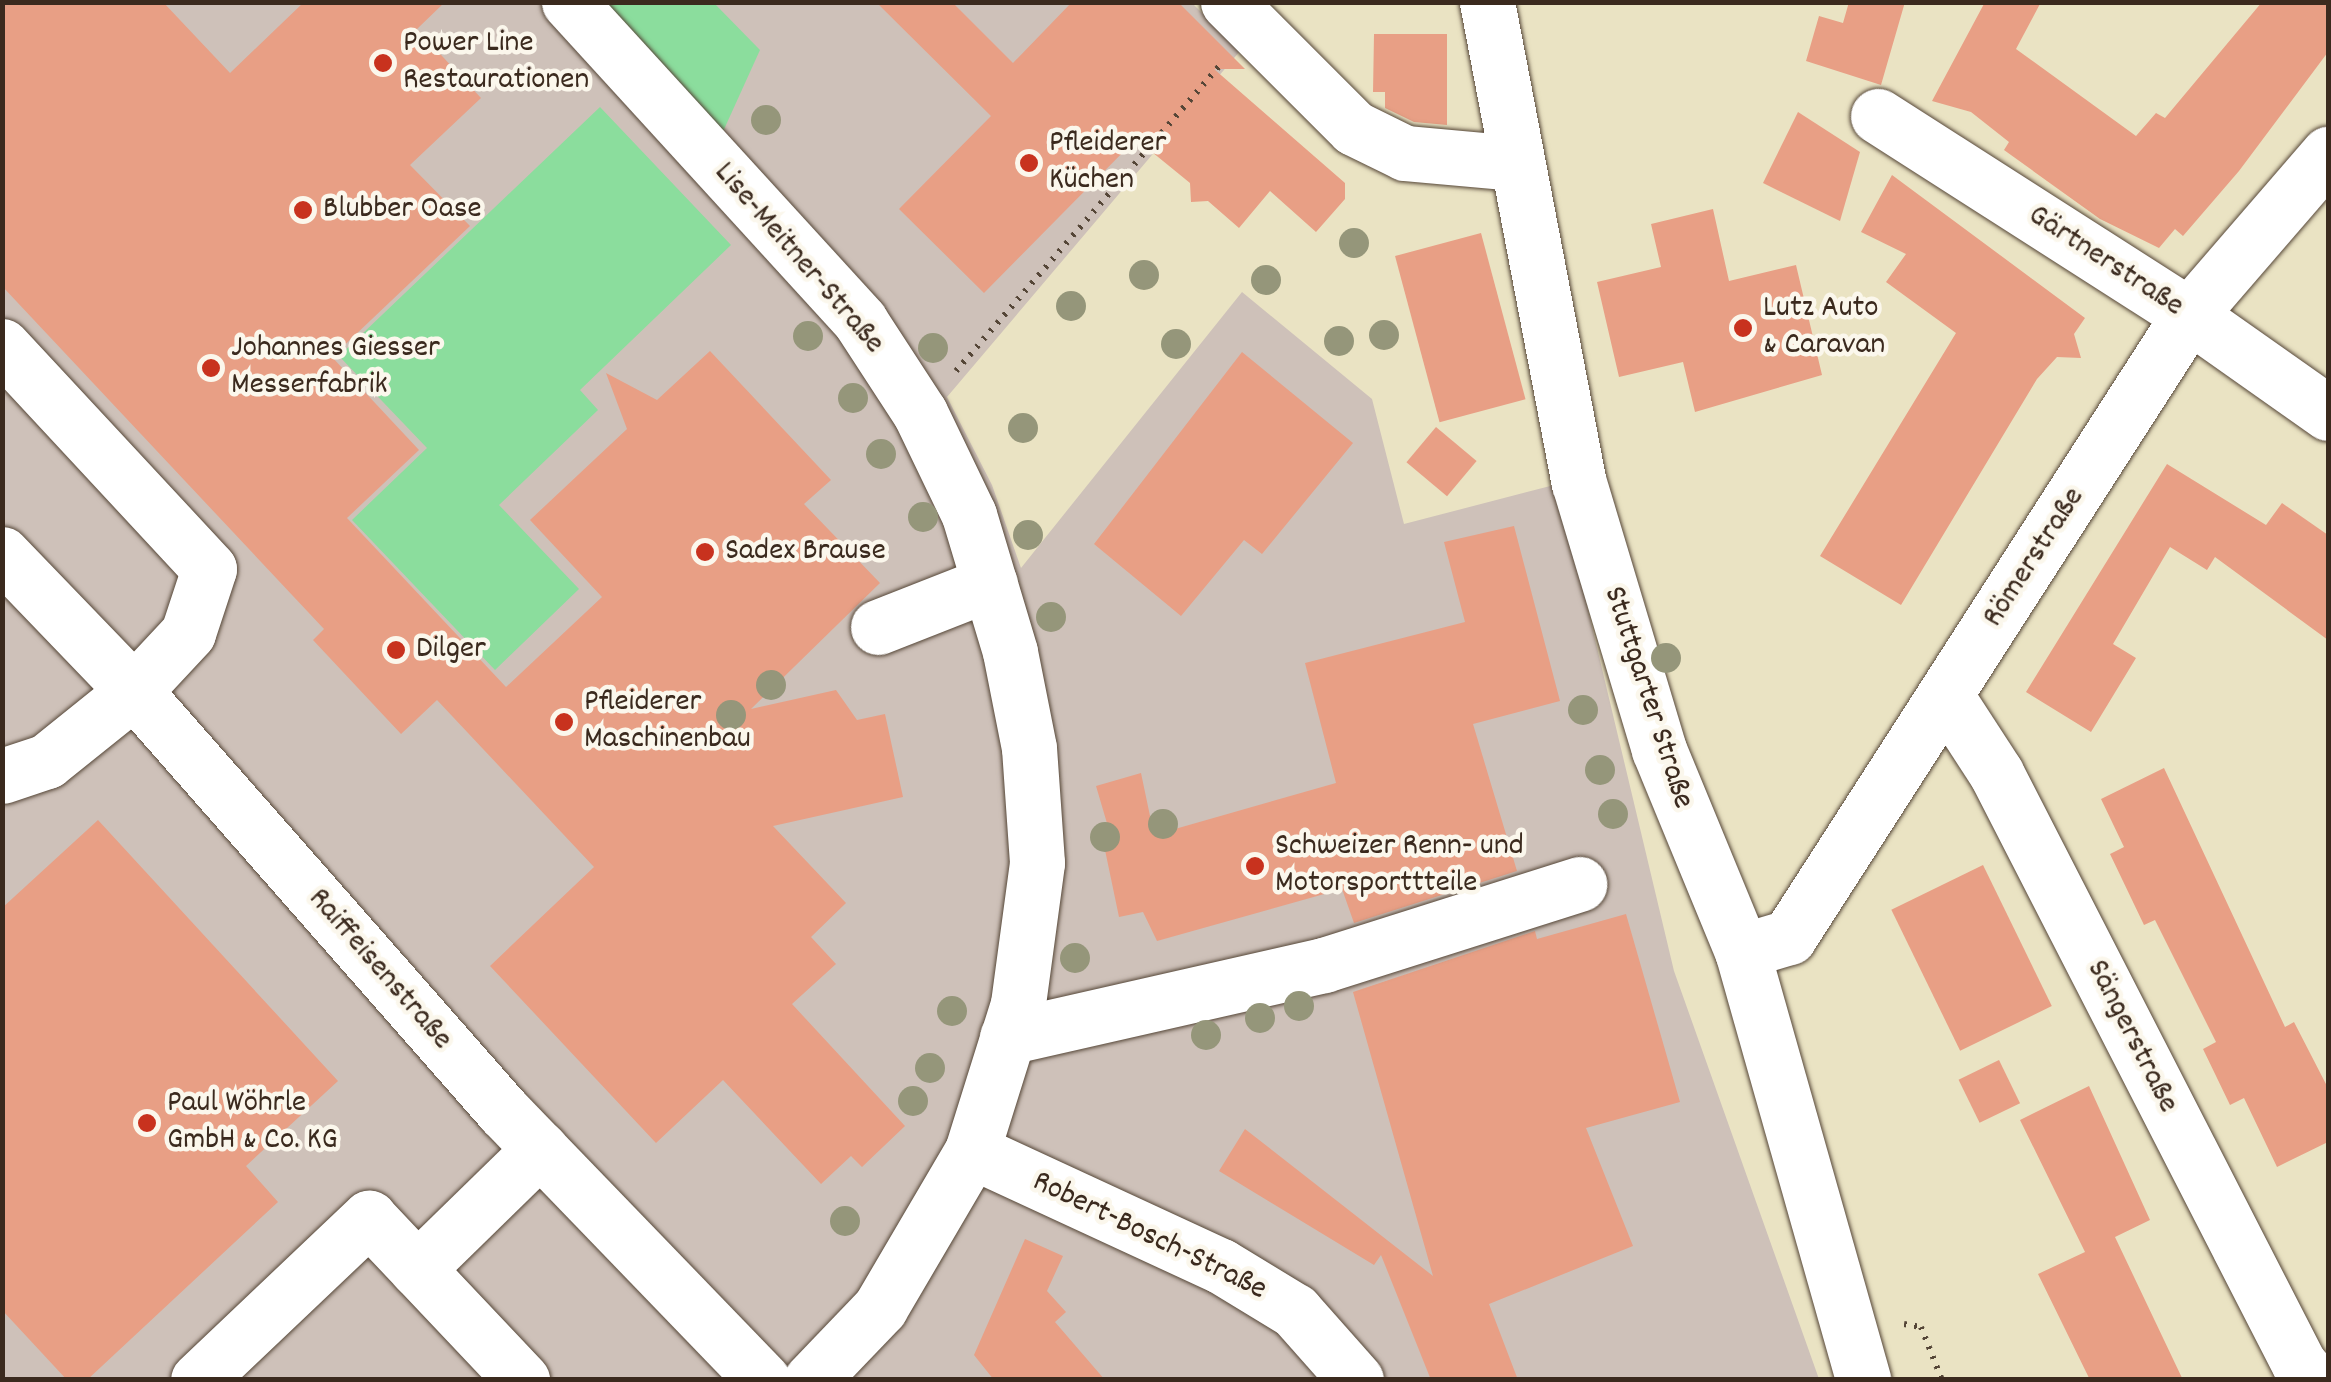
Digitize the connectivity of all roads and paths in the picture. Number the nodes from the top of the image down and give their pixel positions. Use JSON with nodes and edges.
{"nodes":[{"id":1,"x":569,"y":2,"type":"edge"},
{"id":2,"x":1487,"y":2,"type":"edge"},
{"id":3,"x":1241,"y":15,"type":"edge"},
{"id":4,"x":1878,"y":116,"type":"dead end"},
{"id":5,"x":2328,"y":154,"type":"edge"},
{"id":6,"x":1515,"y":163,"type":"junction"},
{"id":7,"x":2189,"y":315,"type":"junction"},
{"id":8,"x":2,"y":346,"type":"edge"},
{"id":9,"x":920,"y":413,"type":"junction"},
{"id":10,"x":2328,"y":413,"type":"edge"},
{"id":11,"x":2,"y":554,"type":"edge"},
{"id":12,"x":990,"y":583,"type":"junction"},
{"id":13,"x":878,"y":627,"type":"dead end"},
{"id":14,"x":134,"y":691,"type":"junction"},
{"id":15,"x":1946,"y":696,"type":"junction"},
{"id":16,"x":2,"y":776,"type":"edge"},
{"id":17,"x":1579,"y":884,"type":"dead end"},
{"id":18,"x":1742,"y":951,"type":"junction"},
{"id":19,"x":1008,"y":1038,"type":"junction"},
{"id":20,"x":540,"y":1149,"type":"junction"},
{"id":21,"x":972,"y":1152,"type":"junction"},
{"id":22,"x":417,"y":1269,"type":"junction"},
{"id":23,"x":198,"y":1380,"type":"edge"},
{"id":24,"x":522,"y":1380,"type":"edge"},
{"id":25,"x":763,"y":1380,"type":"edge"},
{"id":26,"x":811,"y":1380,"type":"edge"},
{"id":27,"x":1356,"y":1380,"type":"edge"},
{"id":28,"x":1863,"y":1380,"type":"edge"},
{"id":29,"x":2313,"y":1380,"type":"edge"}],
"edges":[{"from":1,"to":9,"type":"street","name":"Lise-Meitner-Straße"},
{"from":2,"to":6,"type":"street","name":"Stuttgarter Straße"},
{"from":3,"to":6,"type":"street"},
{"from":3,"to":9,"type":"path"},
{"from":4,"to":7,"type":"street","name":"Gärtnerstraße"},
{"from":5,"to":7,"type":"street","name":"Römerstraße"},
{"from":6,"to":18,"type":"street","name":"Stuttgarter Straße"},
{"from":7,"to":10,"type":"street","name":"Gärtnerstraße"},
{"from":7,"to":15,"type":"street","name":"Römerstraße"},
{"from":8,"to":14,"type":"street"},
{"from":9,"to":12,"type":"street","name":"Lise-Meitner-Straße"},
{"from":11,"to":14,"type":"street","name":"Raiffeisenstraße"},
{"from":12,"to":13,"type":"street"},
{"from":12,"to":19,"type":"street","name":"Lise-Meitner-Straße"},
{"from":14,"to":16,"type":"street"},
{"from":14,"to":20,"type":"street","name":"Raiffeisenstraße"},
{"from":15,"to":18,"type":"street","name":"Römerstraße"},
{"from":15,"to":29,"type":"street","name":"Sängerstraße"},
{"from":17,"to":19,"type":"street"},
{"from":18,"to":28,"type":"street","name":"Stuttgarter Straße"},
{"from":19,"to":21,"type":"street","name":"Lise-Meitner-Straße"},
{"from":20,"to":22,"type":"street"},
{"from":20,"to":25,"type":"street","name":"Raiffeisenstraße"},
{"from":21,"to":26,"type":"street","name":"Lise-Meitner-Straße"},
{"from":21,"to":27,"type":"street","name":"Robert-Bosch-Straße"},
{"from":22,"to":23,"type":"street"},
{"from":22,"to":24,"type":"street"}]}
